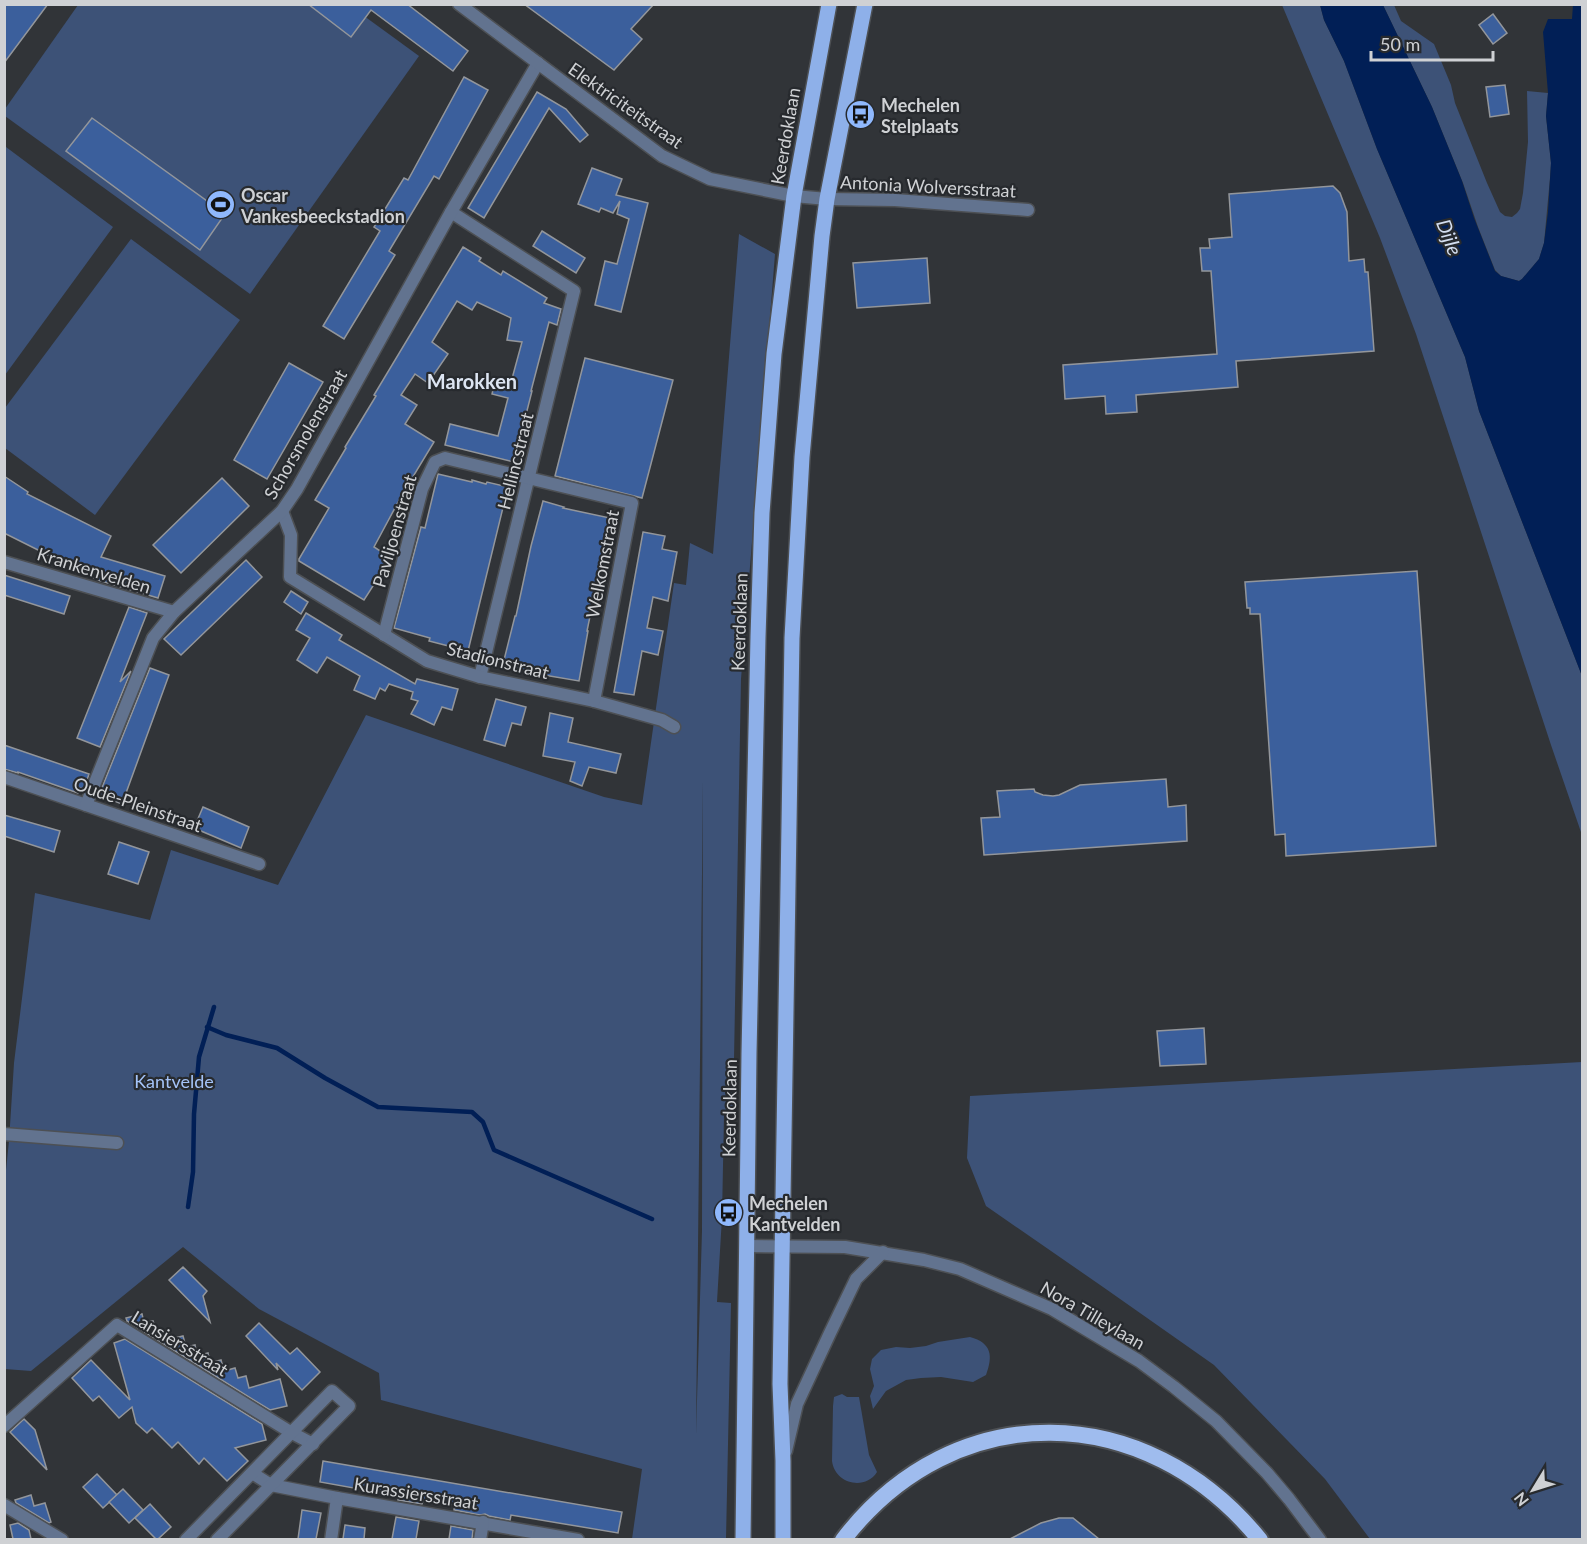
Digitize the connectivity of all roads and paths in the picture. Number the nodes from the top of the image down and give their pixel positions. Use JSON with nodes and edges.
{"nodes":[{"id":1,"x":459,"y":4,"type":"edge"},
{"id":2,"x":830,"y":4,"type":"edge"},
{"id":3,"x":865,"y":4,"type":"edge"},
{"id":4,"x":538,"y":63,"type":"junction"},
{"id":5,"x":794,"y":196,"type":"junction"},
{"id":6,"x":827,"y":199,"type":"junction"},
{"id":7,"x":1028,"y":210,"type":"dead end"},
{"id":8,"x":451,"y":212,"type":"junction"},
{"id":9,"x":529,"y":479,"type":"junction"},
{"id":10,"x":282,"y":511,"type":"junction"},
{"id":11,"x":4,"y":562,"type":"edge"},
{"id":12,"x":174,"y":612,"type":"junction"},
{"id":13,"x":384,"y":635,"type":"junction"},
{"id":14,"x":480,"y":677,"type":"junction"},
{"id":15,"x":594,"y":701,"type":"junction"},
{"id":16,"x":674,"y":727,"type":"dead end"},
{"id":17,"x":4,"y":777,"type":"edge"},
{"id":18,"x":86,"y":805,"type":"junction"},
{"id":19,"x":259,"y":864,"type":"dead end"},
{"id":20,"x":4,"y":1134,"type":"edge"},
{"id":21,"x":117,"y":1143,"type":"dead end"},
{"id":22,"x":783,"y":1245,"type":"junction"},
{"id":23,"x":746,"y":1246,"type":"junction"},
{"id":24,"x":883,"y":1252,"type":"junction"},
{"id":25,"x":4,"y":1426,"type":"edge"},
{"id":26,"x":292,"y":1433,"type":"junction"},
{"id":27,"x":313,"y":1444,"type":"junction"},
{"id":28,"x":783,"y":1461,"type":"junction"},
{"id":29,"x":252,"y":1473,"type":"junction"},
{"id":30,"x":272,"y":1485,"type":"junction"},
{"id":31,"x":337,"y":1498,"type":"junction"},
{"id":32,"x":4,"y":1505,"type":"edge"},
{"id":33,"x":483,"y":1522,"type":"junction"},
{"id":34,"x":62,"y":1539,"type":"edge"},
{"id":35,"x":186,"y":1539,"type":"edge"},
{"id":36,"x":217,"y":1539,"type":"edge"},
{"id":37,"x":331,"y":1539,"type":"edge"},
{"id":38,"x":480,"y":1539,"type":"edge"},
{"id":39,"x":578,"y":1539,"type":"edge"},
{"id":40,"x":743,"y":1539,"type":"edge"},
{"id":41,"x":783,"y":1539,"type":"edge"},
{"id":42,"x":843,"y":1539,"type":"edge"},
{"id":43,"x":1260,"y":1539,"type":"edge"},
{"id":44,"x":1320,"y":1539,"type":"edge"}],
"edges":[{"from":1,"to":4,"type":"street","name":"Elektriciteitstraat"},
{"from":2,"to":5,"type":"main road","name":"Keerdoklaan"},
{"from":3,"to":6,"type":"main road"},
{"from":4,"to":5,"type":"street","name":"Elektriciteitstraat"},
{"from":4,"to":8,"type":"street","name":"Schorsmolenstraat"},
{"from":5,"to":6,"type":"street","name":"Elektriciteitstraat"},
{"from":5,"to":23,"type":"main road","name":"Keerdoklaan"},
{"from":6,"to":7,"type":"street","name":"Antonia Wolversstraat"},
{"from":6,"to":22,"type":"main road"},
{"from":8,"to":9,"type":"street","name":"Hellincstraat"},
{"from":8,"to":10,"type":"street","name":"Schorsmolenstraat"},
{"from":9,"to":13,"type":"street","name":"Paviljoenstraat"},
{"from":9,"to":14,"type":"street","name":"Hellincstraat"},
{"from":9,"to":15,"type":"street","name":"Welkomstraat"},
{"from":10,"to":12,"type":"street","name":"Schorsmolenstraat"},
{"from":10,"to":13,"type":"street","name":"Stadionstraat"},
{"from":11,"to":12,"type":"street","name":"Krankenvelden"},
{"from":12,"to":18,"type":"street","name":"Schorsmolenstraat"},
{"from":13,"to":14,"type":"street","name":"Stadionstraat"},
{"from":14,"to":15,"type":"street","name":"Stadionstraat"},
{"from":15,"to":16,"type":"street","name":"Stadionstraat"},
{"from":17,"to":18,"type":"street","name":"Oude-Pleinstraat"},
{"from":18,"to":19,"type":"street","name":"Oude-Pleinstraat"},
{"from":20,"to":21,"type":"street"},
{"from":22,"to":23,"type":"street","name":"Nora Tilleylaan"},
{"from":22,"to":24,"type":"street","name":"Nora Tilleylaan"},
{"from":22,"to":28,"type":"main road"},
{"from":23,"to":40,"type":"main road","name":"Keerdoklaan"},
{"from":24,"to":28,"type":"street"},
{"from":24,"to":44,"type":"street","name":"Nora Tilleylaan"},
{"from":25,"to":26,"type":"street","name":"Lansiersstraat"},
{"from":26,"to":27,"type":"street","name":"Lansiersstraat"},
{"from":26,"to":27,"type":"street"},
{"from":26,"to":29,"type":"street"},
{"from":27,"to":30,"type":"street"},
{"from":28,"to":41,"type":"main road"},
{"from":29,"to":30,"type":"street","name":"Kurassiersstraat"},
{"from":29,"to":35,"type":"street"},
{"from":30,"to":31,"type":"street","name":"Kurassiersstraat"},
{"from":30,"to":36,"type":"street"},
{"from":31,"to":33,"type":"street","name":"Kurassiersstraat"},
{"from":31,"to":37,"type":"street"},
{"from":32,"to":34,"type":"street"},
{"from":33,"to":38,"type":"street"},
{"from":33,"to":39,"type":"street","name":"Kurassiersstraat"},
{"from":42,"to":43,"type":"highway"}]}
